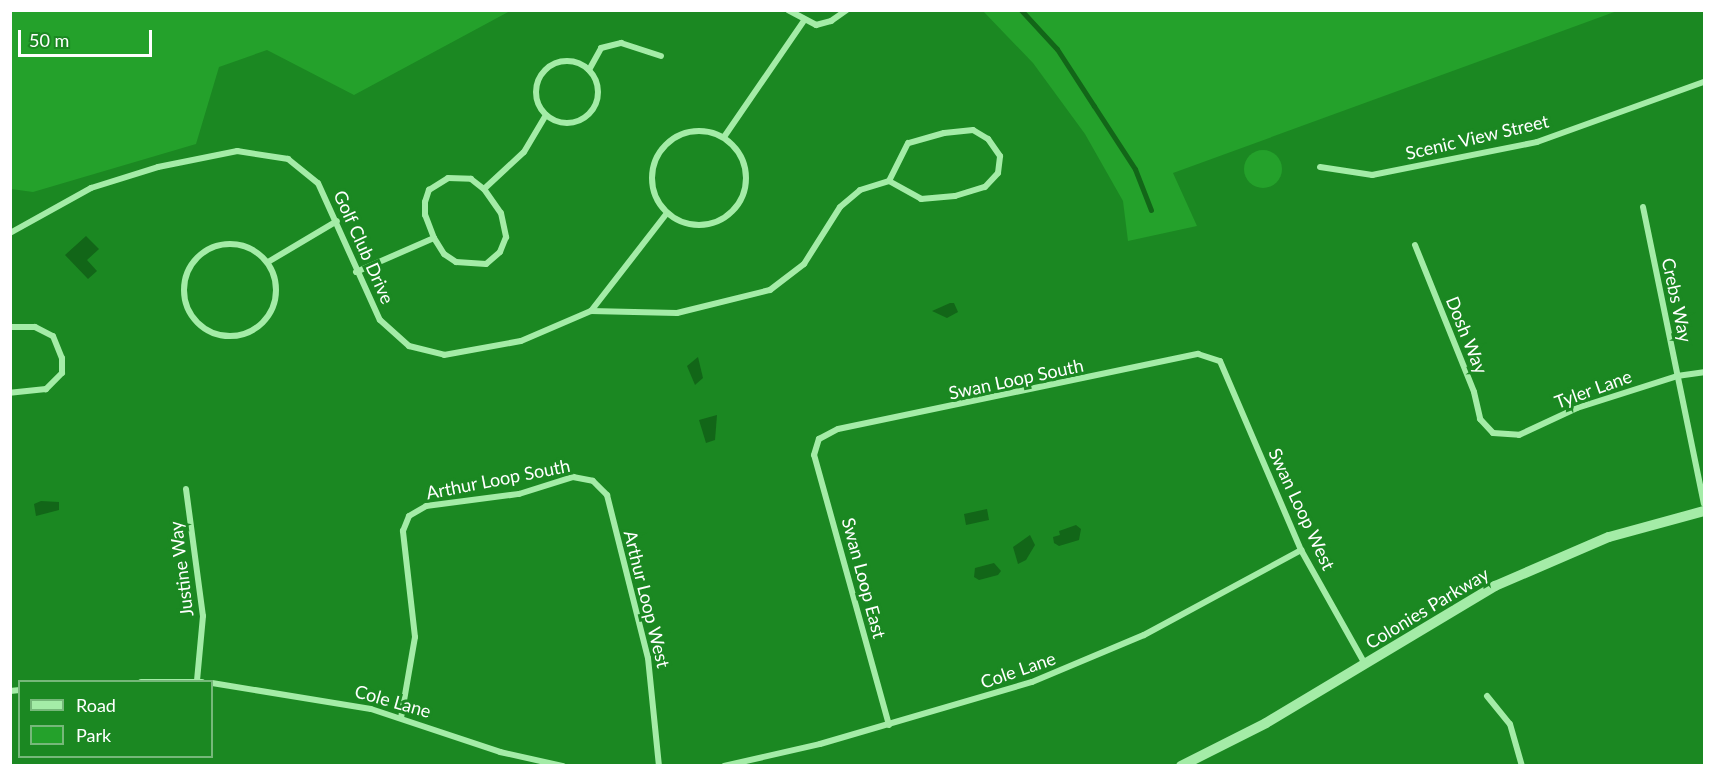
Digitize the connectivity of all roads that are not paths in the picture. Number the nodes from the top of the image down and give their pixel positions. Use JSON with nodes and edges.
{"nodes":[{"id":1,"x":788,"y":10,"type":"edge"},
{"id":2,"x":847,"y":10,"type":"edge"},
{"id":3,"x":804,"y":22,"type":"junction"},
{"id":4,"x":661,"y":56,"type":"dead end"},
{"id":5,"x":589,"y":70,"type":"junction"},
{"id":6,"x":1704,"y":82,"type":"edge"},
{"id":7,"x":546,"y":115,"type":"junction"},
{"id":8,"x":724,"y":137,"type":"junction"},
{"id":9,"x":1320,"y":167,"type":"dead end"},
{"id":10,"x":889,"y":181,"type":"junction"},
{"id":11,"x":484,"y":189,"type":"junction"},
{"id":12,"x":1643,"y":207,"type":"dead end"},
{"id":13,"x":668,"y":213,"type":"junction"},
{"id":14,"x":337,"y":221,"type":"junction"},
{"id":15,"x":10,"y":233,"type":"edge"},
{"id":16,"x":434,"y":238,"type":"junction"},
{"id":17,"x":1415,"y":245,"type":"dead end"},
{"id":18,"x":268,"y":262,"type":"junction"},
{"id":19,"x":356,"y":272,"type":"junction"},
{"id":20,"x":591,"y":311,"type":"junction"},
{"id":21,"x":10,"y":327,"type":"edge"},
{"id":22,"x":1220,"y":361,"type":"joint"},
{"id":23,"x":1704,"y":372,"type":"edge"},
{"id":24,"x":1677,"y":376,"type":"junction"},
{"id":25,"x":10,"y":393,"type":"edge"},
{"id":26,"x":1493,"y":433,"type":"joint"},
{"id":27,"x":819,"y":439,"type":"joint"},
{"id":28,"x":593,"y":481,"type":"joint"},
{"id":29,"x":186,"y":489,"type":"dead end"},
{"id":30,"x":1704,"y":504,"type":"edge"},
{"id":31,"x":1704,"y":511,"type":"edge"},
{"id":32,"x":1301,"y":550,"type":"junction"},
{"id":33,"x":1365,"y":664,"type":"junction"},
{"id":34,"x":197,"y":680,"type":"edge"},
{"id":35,"x":213,"y":683,"type":"edge"},
{"id":36,"x":1487,"y":696,"type":"dead end"},
{"id":37,"x":401,"y":718,"type":"junction"},
{"id":38,"x":889,"y":725,"type":"junction"},
{"id":39,"x":743,"y":764,"type":"edge"},
{"id":40,"x":563,"y":765,"type":"edge"},
{"id":41,"x":659,"y":765,"type":"edge"},
{"id":42,"x":724,"y":765,"type":"edge"},
{"id":43,"x":1181,"y":765,"type":"edge"},
{"id":44,"x":1522,"y":765,"type":"edge"}],
"edges":[{"from":1,"to":3,"type":"street"},
{"from":2,"to":3,"type":"street"},
{"from":3,"to":8,"type":"street"},
{"from":4,"to":5,"type":"street"},
{"from":5,"to":7,"type":"street"},
{"from":5,"to":7,"type":"street"},
{"from":6,"to":9,"type":"street","name":"Scenic View Street"},
{"from":7,"to":11,"type":"street"},
{"from":8,"to":13,"type":"street"},
{"from":8,"to":13,"type":"street"},
{"from":10,"to":10,"type":"street"},
{"from":10,"to":20,"type":"street"},
{"from":11,"to":16,"type":"street"},
{"from":11,"to":16,"type":"street"},
{"from":12,"to":24,"type":"street","name":"Crebs Way"},
{"from":13,"to":20,"type":"street"},
{"from":14,"to":15,"type":"street","name":"Golf Club Drive"},
{"from":14,"to":18,"type":"street"},
{"from":14,"to":19,"type":"street","name":"Golf Club Drive"},
{"from":16,"to":19,"type":"street"},
{"from":17,"to":26,"type":"street","name":"Dosh Way"},
{"from":18,"to":18,"type":"street"},
{"from":19,"to":20,"type":"street","name":"Golf Club Drive"},
{"from":21,"to":25,"type":"street"},
{"from":22,"to":27,"type":"street","name":"Swan Loop South"},
{"from":22,"to":32,"type":"street","name":"Swan Loop West"},
{"from":23,"to":24,"type":"street","name":"Tyler Lane"},
{"from":24,"to":26,"type":"street","name":"Tyler Lane"},
{"from":24,"to":30,"type":"street","name":"Crebs Way"},
{"from":27,"to":38,"type":"street","name":"Swan Loop East"},
{"from":28,"to":37,"type":"street","name":"Arthur Loop South"},
{"from":28,"to":41,"type":"street","name":"Arthur Loop West"},
{"from":29,"to":34,"type":"street","name":"Justine Way"},
{"from":31,"to":33,"type":"street","name":"Colonies Parkway"},
{"from":32,"to":33,"type":"street","name":"Swan Loop West"},
{"from":32,"to":38,"type":"street","name":"Cole Lane"},
{"from":33,"to":43,"type":"street","name":"Colonies Parkway"},
{"from":35,"to":37,"type":"street","name":"Cole Lane"},
{"from":36,"to":44,"type":"street"},
{"from":37,"to":40,"type":"street","name":"Cole Lane"},
{"from":38,"to":39,"type":"street","name":"Cole Lane"},
{"from":39,"to":42,"type":"street","name":"Cole Lane"}]}
